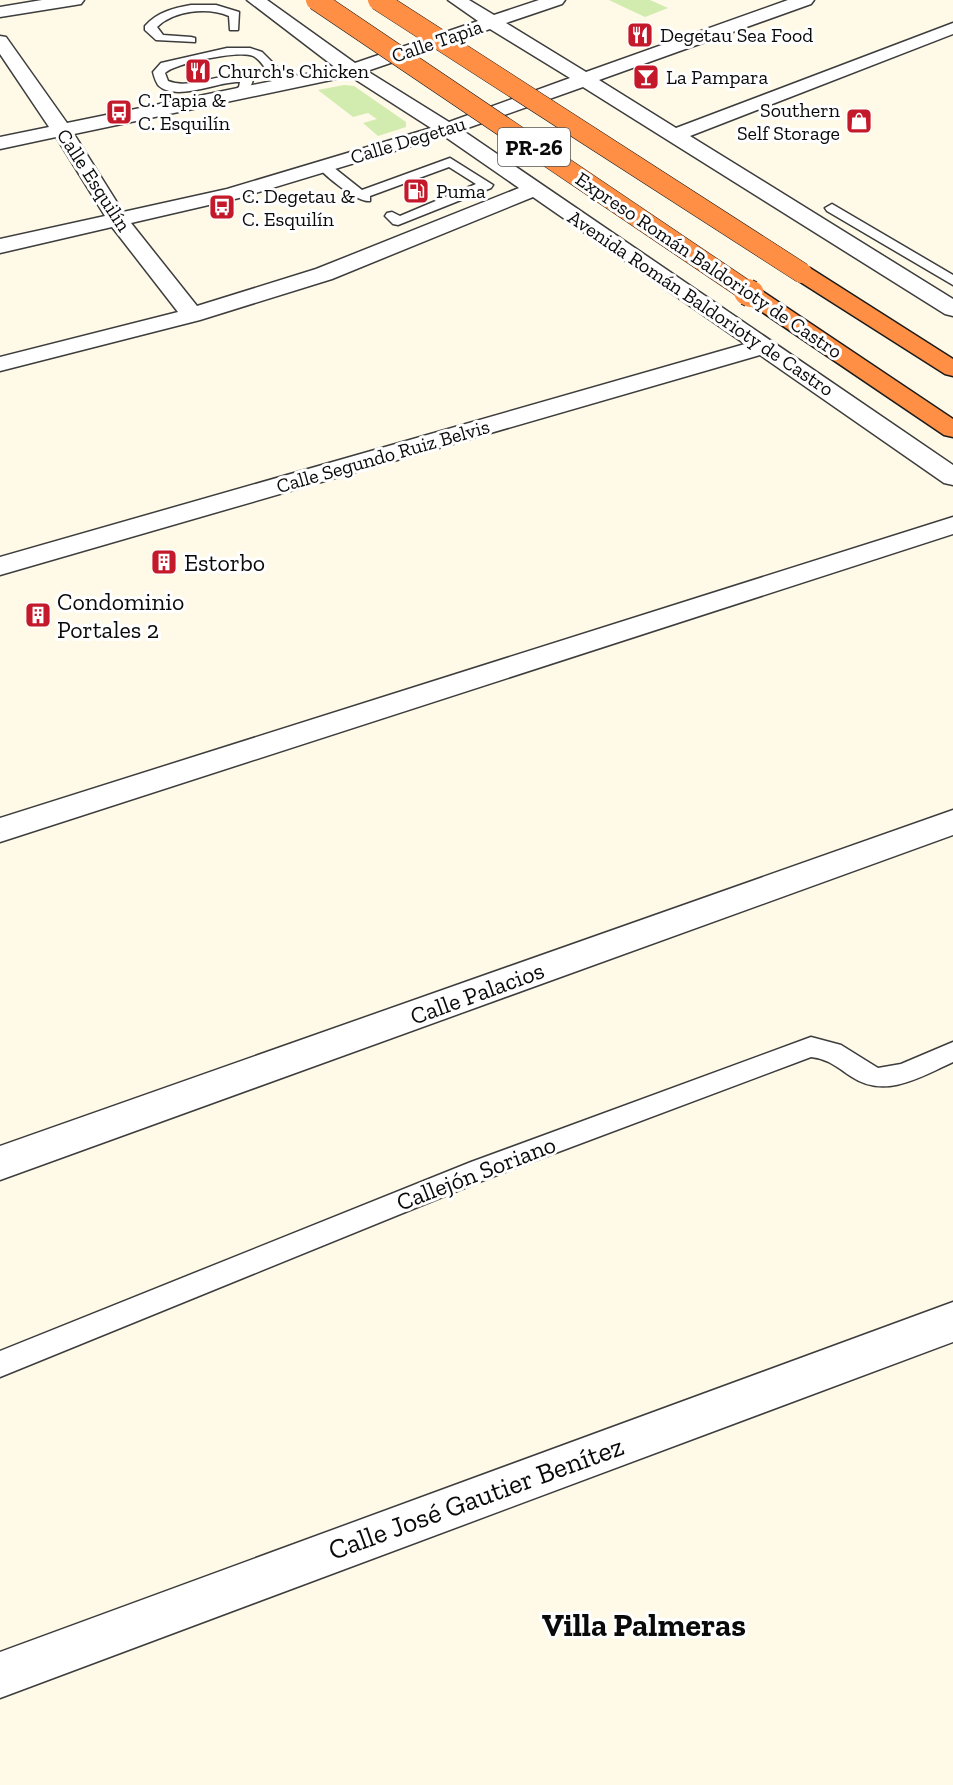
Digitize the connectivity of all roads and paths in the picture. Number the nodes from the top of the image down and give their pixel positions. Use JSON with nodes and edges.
{"nodes":[{"id":1,"x":75,"y":0,"type":"edge"},
{"id":2,"x":256,"y":0,"type":"edge"},
{"id":3,"x":316,"y":0,"type":"edge"},
{"id":4,"x":378,"y":0,"type":"edge"},
{"id":5,"x":457,"y":0,"type":"edge"},
{"id":6,"x":556,"y":0,"type":"edge"},
{"id":7,"x":805,"y":0,"type":"edge"},
{"id":8,"x":0,"y":12,"type":"edge"},
{"id":9,"x":493,"y":21,"type":"junction"},
{"id":10,"x":234,"y":28,"type":"dead end"},
{"id":11,"x":953,"y":28,"type":"edge"},
{"id":12,"x":191,"y":40,"type":"dead end"},
{"id":13,"x":0,"y":41,"type":"edge"},
{"id":14,"x":8,"y":68,"type":"edge"},
{"id":15,"x":352,"y":70,"type":"junction"},
{"id":16,"x":585,"y":79,"type":"junction"},
{"id":17,"x":300,"y":80,"type":"junction"},
{"id":18,"x":236,"y":94,"type":"junction"},
{"id":19,"x":447,"y":129,"type":"junction"},
{"id":20,"x":62,"y":131,"type":"junction"},
{"id":21,"x":673,"y":136,"type":"junction"},
{"id":22,"x":0,"y":143,"type":"edge"},
{"id":23,"x":324,"y":166,"type":"junction"},
{"id":24,"x":535,"y":189,"type":"junction"},
{"id":25,"x":430,"y":205,"type":"junction"},
{"id":26,"x":832,"y":208,"type":"dead end"},
{"id":27,"x":392,"y":216,"type":"dead end"},
{"id":28,"x":117,"y":219,"type":"junction"},
{"id":29,"x":456,"y":221,"type":"junction"},
{"id":30,"x":0,"y":246,"type":"edge"},
{"id":31,"x":953,"y":281,"type":"edge"},
{"id":32,"x":953,"y":309,"type":"edge"},
{"id":33,"x":192,"y":315,"type":"junction"},
{"id":34,"x":765,"y":346,"type":"junction"},
{"id":35,"x":0,"y":364,"type":"edge"},
{"id":36,"x":953,"y":369,"type":"edge"},
{"id":37,"x":953,"y":430,"type":"edge"},
{"id":38,"x":953,"y":477,"type":"edge"},
{"id":39,"x":953,"y":525,"type":"edge"},
{"id":40,"x":0,"y":566,"type":"edge"},
{"id":41,"x":953,"y":822,"type":"edge"},
{"id":42,"x":0,"y":830,"type":"edge"},
{"id":43,"x":953,"y":1052,"type":"edge"},
{"id":44,"x":0,"y":1163,"type":"edge"},
{"id":45,"x":953,"y":1322,"type":"edge"},
{"id":46,"x":0,"y":1364,"type":"edge"},
{"id":47,"x":0,"y":1675,"type":"edge"}],
"edges":[{"from":1,"to":8,"type":"street"},
{"from":2,"to":15,"type":"street"},
{"from":3,"to":37,"type":"highway","name":"Expreso Román Baldorioty de Castro","number":"PR-26","bridge":true},
{"from":4,"to":36,"type":"highway","name":"Expreso Román Baldorioty de Castro","number":"PR-26","bridge":true},
{"from":5,"to":9,"type":"street"},
{"from":6,"to":9,"type":"street","name":"Calle Tapia"},
{"from":7,"to":16,"type":"street","name":"Calle Degetau"},
{"from":9,"to":15,"type":"street","name":"Calle Tapia"},
{"from":9,"to":16,"type":"street"},
{"from":10,"to":12,"type":"lane"},
{"from":11,"to":21,"type":"street"},
{"from":13,"to":14,"type":"street","name":"Calle Esquilín"},
{"from":14,"to":20,"type":"street","name":"Calle Esquilín"},
{"from":15,"to":17,"type":"street","name":"Calle Tapia"},
{"from":15,"to":19,"type":"street","name":"Avenida Román Baldorioty de Castro"},
{"from":16,"to":19,"type":"street","name":"Calle Degetau"},
{"from":16,"to":21,"type":"street"},
{"from":17,"to":18,"type":"street","name":"Calle Tapia"},
{"from":17,"to":18,"type":"lane"},
{"from":18,"to":20,"type":"street","name":"Calle Tapia"},
{"from":19,"to":23,"type":"street","name":"Calle Degetau"},
{"from":19,"to":24,"type":"street","name":"Avenida Román Baldorioty de Castro"},
{"from":20,"to":22,"type":"street","name":"Calle Tapia"},
{"from":20,"to":28,"type":"street","name":"Calle Esquilín"},
{"from":21,"to":32,"type":"street"},
{"from":23,"to":25,"type":"lane"},
{"from":23,"to":28,"type":"street","name":"Calle Degetau"},
{"from":24,"to":29,"type":"street"},
{"from":24,"to":34,"type":"street","name":"Avenida Román Baldorioty de Castro"},
{"from":25,"to":27,"type":"lane"},
{"from":25,"to":29,"type":"lane"},
{"from":26,"to":31,"type":"lane"},
{"from":28,"to":30,"type":"street","name":"Calle Degetau"},
{"from":28,"to":33,"type":"street","name":"Calle Esquilín"},
{"from":29,"to":33,"type":"street"},
{"from":33,"to":35,"type":"street"},
{"from":34,"to":38,"type":"street","name":"Avenida Román Baldorioty de Castro"},
{"from":34,"to":40,"type":"street","name":"Calle Segundo Ruiz Belvis"},
{"from":39,"to":42,"type":"street"},
{"from":41,"to":44,"type":"street","name":"Calle Palacios"},
{"from":43,"to":46,"type":"lane","name":"Callejón Soriano"},
{"from":45,"to":47,"type":"street","name":"Calle José Gautier Benítez"}]}
